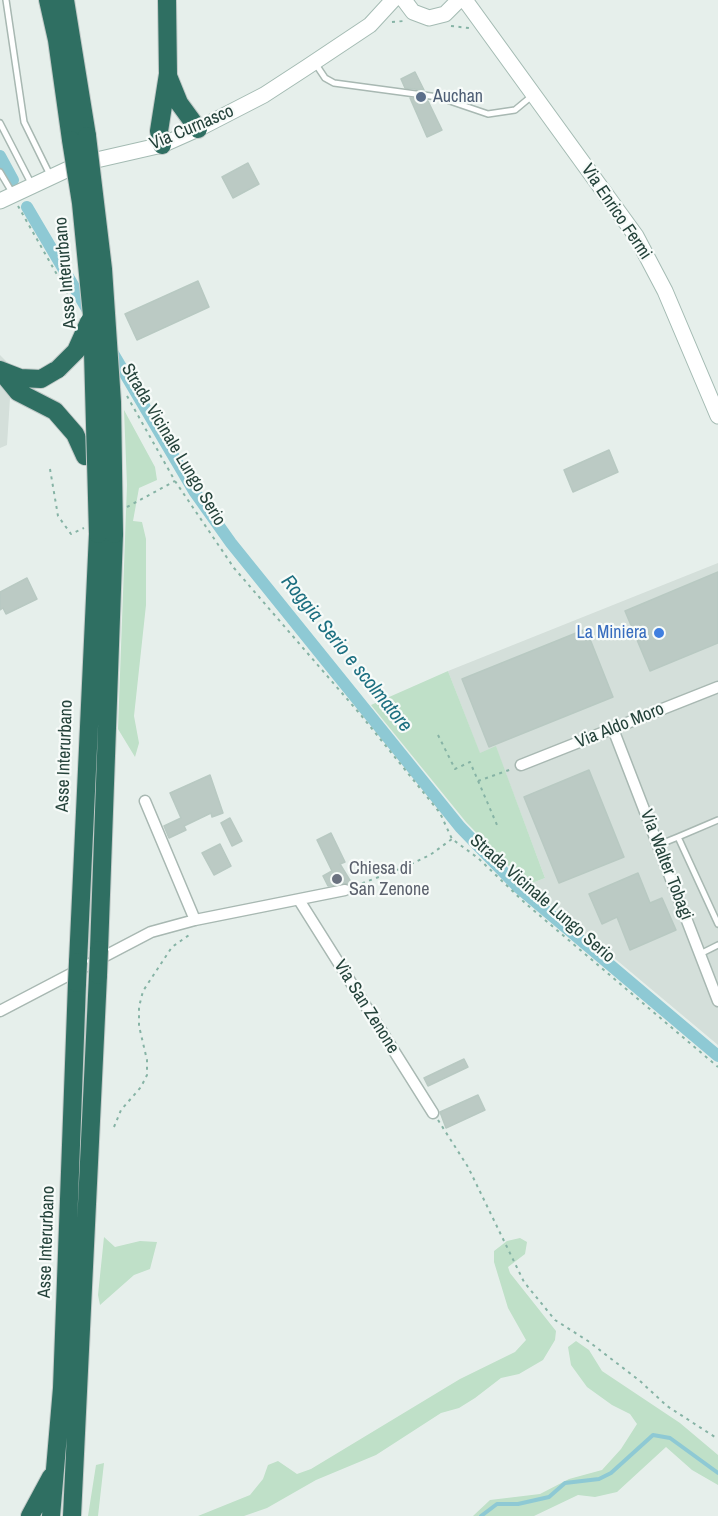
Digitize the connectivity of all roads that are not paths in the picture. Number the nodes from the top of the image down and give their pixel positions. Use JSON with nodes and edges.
{"nodes":[{"id":1,"x":6,"y":0,"type":"edge"},
{"id":2,"x":48,"y":0,"type":"edge"},
{"id":3,"x":167,"y":0,"type":"edge"},
{"id":4,"x":393,"y":0,"type":"edge"},
{"id":5,"x":459,"y":0,"type":"edge"},
{"id":6,"x":465,"y":0,"type":"edge"},
{"id":7,"x":67,"y":3,"type":"edge"},
{"id":8,"x":408,"y":6,"type":"edge"},
{"id":9,"x":445,"y":14,"type":"junction"},
{"id":10,"x":370,"y":24,"type":"junction"},
{"id":11,"x":484,"y":25,"type":"junction"},
{"id":12,"x":315,"y":62,"type":"junction"},
{"id":13,"x":168,"y":74,"type":"junction"},
{"id":14,"x":534,"y":94,"type":"junction"},
{"id":15,"x":0,"y":123,"type":"edge"},
{"id":16,"x":198,"y":129,"type":"junction"},
{"id":17,"x":79,"y":138,"type":"junction"},
{"id":18,"x":162,"y":144,"type":"junction"},
{"id":19,"x":0,"y":172,"type":"edge"},
{"id":20,"x":51,"y":177,"type":"junction"},
{"id":21,"x":33,"y":186,"type":"junction"},
{"id":22,"x":7,"y":198,"type":"edge"},
{"id":23,"x":87,"y":316,"type":"junction"},
{"id":24,"x":0,"y":370,"type":"edge"},
{"id":25,"x":718,"y":416,"type":"edge"},
{"id":26,"x":106,"y":534,"type":"junction"},
{"id":27,"x":718,"y":687,"type":"edge"},
{"id":28,"x":614,"y":729,"type":"junction"},
{"id":29,"x":521,"y":765,"type":"road end"},
{"id":30,"x":145,"y":801,"type":"dead end"},
{"id":31,"x":718,"y":820,"type":"edge"},
{"id":32,"x":678,"y":837,"type":"junction"},
{"id":33,"x":658,"y":844,"type":"junction"},
{"id":34,"x":345,"y":890,"type":"road end"},
{"id":35,"x":299,"y":900,"type":"junction"},
{"id":36,"x":195,"y":920,"type":"junction"},
{"id":37,"x":718,"y":924,"type":"edge"},
{"id":38,"x":718,"y":945,"type":"edge"},
{"id":39,"x":700,"y":954,"type":"junction"},
{"id":40,"x":718,"y":1001,"type":"edge"},
{"id":41,"x":0,"y":1011,"type":"edge"},
{"id":42,"x":433,"y":1113,"type":"road end"},
{"id":43,"x":57,"y":1465,"type":"junction"},
{"id":44,"x":74,"y":1511,"type":"edge"},
{"id":45,"x":30,"y":1516,"type":"edge"},
{"id":46,"x":51,"y":1516,"type":"edge"}],
"edges":[{"from":1,"to":20,"type":"lane"},
{"from":2,"to":17,"type":"highway","name":"Asse Interurbano"},
{"from":3,"to":13,"type":"highway"},
{"from":4,"to":10,"type":"street","name":"Via Curnasco"},
{"from":5,"to":9,"type":"street"},
{"from":6,"to":11,"type":"street","name":"Via Enrico Fermi"},
{"from":7,"to":17,"type":"highway","name":"Asse Interurbano"},
{"from":8,"to":9,"type":"street","name":"Via Curnasco"},
{"from":8,"to":10,"type":"street","name":"Via Curnasco"},
{"from":9,"to":11,"type":"street"},
{"from":10,"to":12,"type":"street","name":"Via Curnasco"},
{"from":11,"to":14,"type":"street","name":"Via Enrico Fermi"},
{"from":12,"to":14,"type":"lane"},
{"from":12,"to":16,"type":"street","name":"Via Curnasco"},
{"from":13,"to":16,"type":"highway"},
{"from":13,"to":18,"type":"highway"},
{"from":14,"to":25,"type":"street","name":"Via Enrico Fermi"},
{"from":15,"to":21,"type":"lane"},
{"from":16,"to":18,"type":"street","name":"Via Curnasco"},
{"from":17,"to":23,"type":"highway","name":"Asse Interurbano","bridge":true},
{"from":17,"to":26,"type":"highway","name":"Asse Interurbano","bridge":true},
{"from":18,"to":20,"type":"street","name":"Via Curnasco"},
{"from":19,"to":22,"type":"lane"},
{"from":20,"to":21,"type":"street","name":"Via Curnasco"},
{"from":21,"to":22,"type":"street","name":"Via Curnasco"},
{"from":23,"to":24,"type":"highway","bridge":true},
{"from":23,"to":26,"type":"highway","name":"Asse Interurbano","bridge":true},
{"from":24,"to":26,"type":"highway","bridge":true},
{"from":26,"to":43,"type":"highway","name":"Asse Interurbano","bridge":true},
{"from":26,"to":44,"type":"highway","name":"Asse Interurbano","bridge":true},
{"from":27,"to":28,"type":"street","name":"Via Aldo Moro"},
{"from":28,"to":29,"type":"street","name":"Via Aldo Moro"},
{"from":28,"to":33,"type":"street","name":"Via Walter Tobagi"},
{"from":30,"to":36,"type":"street"},
{"from":31,"to":32,"type":"lane"},
{"from":32,"to":33,"type":"lane"},
{"from":32,"to":37,"type":"lane"},
{"from":33,"to":39,"type":"street","name":"Via Walter Tobagi"},
{"from":34,"to":35,"type":"street"},
{"from":35,"to":36,"type":"street"},
{"from":35,"to":42,"type":"street","name":"Via San Zenone"},
{"from":36,"to":41,"type":"street"},
{"from":38,"to":39,"type":"lane"},
{"from":39,"to":40,"type":"street","name":"Via Walter Tobagi"},
{"from":43,"to":45,"type":"highway"},
{"from":43,"to":46,"type":"highway","name":"Asse Interurbano"}]}
